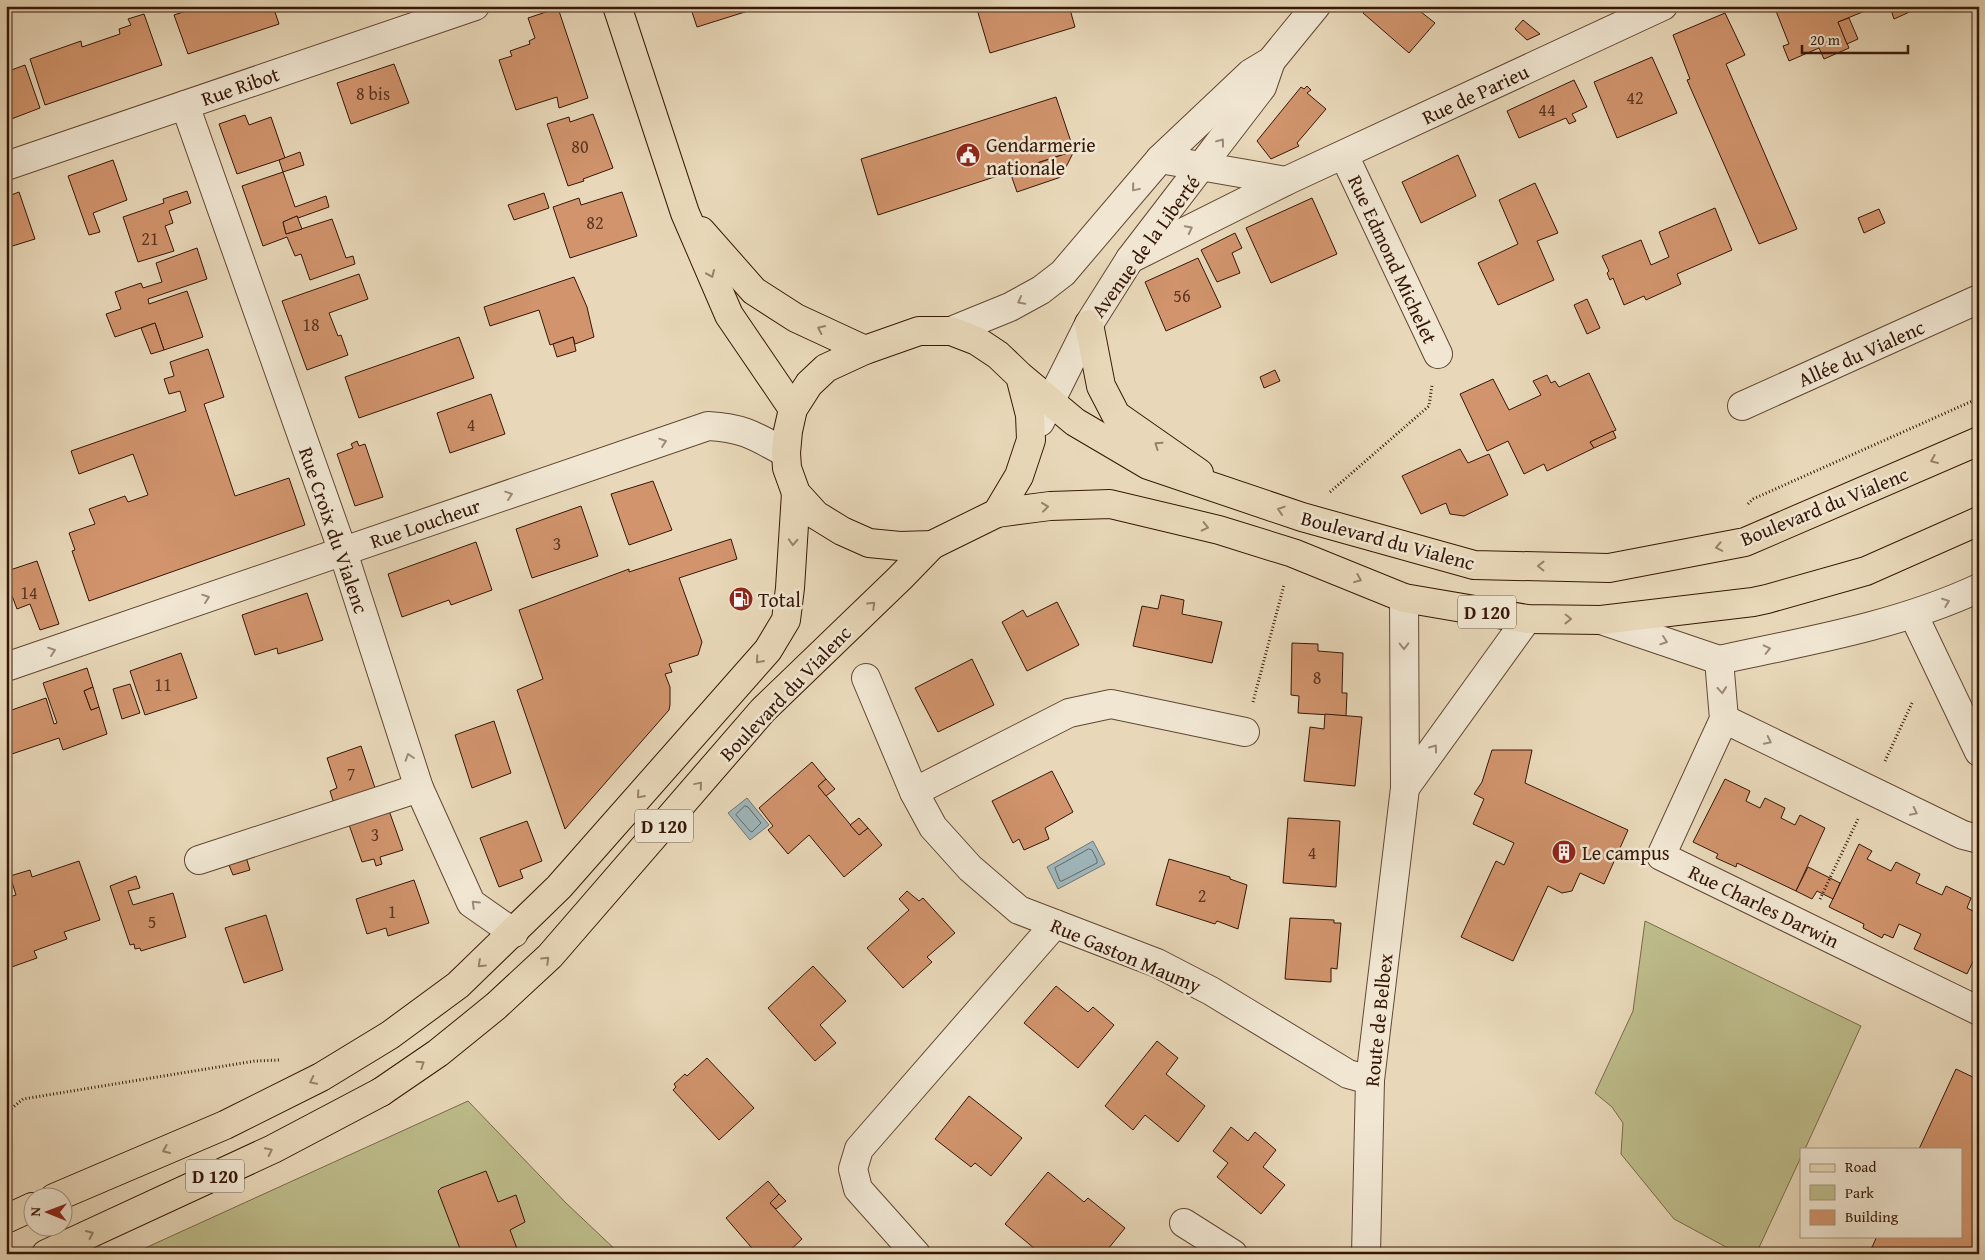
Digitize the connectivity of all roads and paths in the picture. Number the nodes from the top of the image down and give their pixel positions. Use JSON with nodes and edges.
{"nodes":[{"id":1,"x":474,"y":6,"type":"edge"},
{"id":2,"x":617,"y":6,"type":"edge"},
{"id":3,"x":1316,"y":6,"type":"edge"},
{"id":4,"x":1663,"y":6,"type":"edge"},
{"id":5,"x":1271,"y":61,"type":"junction"},
{"id":6,"x":185,"y":105,"type":"junction"},
{"id":7,"x":1344,"y":155,"type":"junction"},
{"id":8,"x":1160,"y":160,"type":"junction"},
{"id":9,"x":1196,"y":164,"type":"junction"},
{"id":10,"x":6,"y":166,"type":"edge"},
{"id":11,"x":1286,"y":180,"type":"junction"},
{"id":12,"x":685,"y":213,"type":"junction"},
{"id":13,"x":1130,"y":259,"type":"junction"},
{"id":14,"x":1979,"y":299,"type":"edge"},
{"id":15,"x":1089,"y":324,"type":"junction"},
{"id":16,"x":951,"y":331,"type":"junction"},
{"id":17,"x":866,"y":350,"type":"junction"},
{"id":18,"x":1438,"y":354,"type":"joint"},
{"id":19,"x":1020,"y":376,"type":"junction"},
{"id":20,"x":1979,"y":398,"type":"edge"},
{"id":21,"x":1050,"y":401,"type":"junction"},
{"id":22,"x":1742,"y":406,"type":"dead end"},
{"id":23,"x":793,"y":409,"type":"junction"},
{"id":24,"x":1031,"y":440,"type":"junction"},
{"id":25,"x":1979,"y":441,"type":"edge"},
{"id":26,"x":786,"y":453,"type":"junction"},
{"id":27,"x":796,"y":493,"type":"junction"},
{"id":28,"x":1227,"y":493,"type":"junction"},
{"id":29,"x":1747,"y":506,"type":"dead end"},
{"id":30,"x":996,"y":513,"type":"junction"},
{"id":31,"x":1302,"y":517,"type":"junction"},
{"id":32,"x":1979,"y":521,"type":"edge"},
{"id":33,"x":932,"y":544,"type":"junction"},
{"id":34,"x":343,"y":552,"type":"junction"},
{"id":35,"x":1293,"y":553,"type":"junction"},
{"id":36,"x":1979,"y":588,"type":"edge"},
{"id":37,"x":1404,"y":598,"type":"junction"},
{"id":38,"x":1913,"y":614,"type":"junction"},
{"id":39,"x":1527,"y":619,"type":"junction"},
{"id":40,"x":1601,"y":620,"type":"junction"},
{"id":41,"x":1719,"y":660,"type":"junction"},
{"id":42,"x":6,"y":667,"type":"edge"},
{"id":43,"x":866,"y":678,"type":"dead end"},
{"id":44,"x":1913,"y":701,"type":"dead end"},
{"id":45,"x":1724,"y":719,"type":"junction"},
{"id":46,"x":1245,"y":732,"type":"joint"},
{"id":47,"x":1889,"y":752,"type":"dead end"},
{"id":48,"x":1979,"y":752,"type":"edge"},
{"id":49,"x":419,"y":788,"type":"junction"},
{"id":50,"x":1405,"y":788,"type":"junction"},
{"id":51,"x":914,"y":792,"type":"junction"},
{"id":52,"x":1856,"y":824,"type":"dead end"},
{"id":53,"x":1979,"y":839,"type":"edge"},
{"id":54,"x":199,"y":860,"type":"dead end"},
{"id":55,"x":1056,"y":924,"type":"junction"},
{"id":56,"x":1807,"y":927,"type":"junction"},
{"id":57,"x":514,"y":933,"type":"junction"},
{"id":58,"x":1979,"y":1011,"type":"edge"},
{"id":59,"x":282,"y":1060,"type":"dead end"},
{"id":60,"x":1370,"y":1080,"type":"junction"},
{"id":61,"x":6,"y":1113,"type":"edge"},
{"id":62,"x":72,"y":1190,"type":"edge"},
{"id":63,"x":22,"y":1212,"type":"edge"},
{"id":64,"x":6,"y":1219,"type":"edge"},
{"id":65,"x":1184,"y":1223,"type":"dead end"},
{"id":66,"x":46,"y":1254,"type":"edge"},
{"id":67,"x":916,"y":1254,"type":"edge"},
{"id":68,"x":1233,"y":1254,"type":"edge"},
{"id":69,"x":1366,"y":1254,"type":"edge"}],
"edges":[{"from":1,"to":6,"type":"street","name":"Rue Ribot"},
{"from":2,"to":12,"type":"main road"},
{"from":3,"to":5,"type":"street","name":"Avenue de la Liberté"},
{"from":4,"to":7,"type":"street","name":"Rue de Parieu"},
{"from":5,"to":8,"type":"street","name":"Avenue de la Liberté"},
{"from":9,"to":5,"type":"street","name":"Avenue de la Liberté","one_way":true},
{"from":6,"to":10,"type":"street","name":"Rue Ribot"},
{"from":6,"to":34,"type":"street","name":"Rue Croix du Vialenc"},
{"from":7,"to":11,"type":"street","name":"Rue de Parieu"},
{"from":7,"to":18,"type":"street","name":"Rue Edmond Michelet"},
{"from":8,"to":9,"type":"street","name":"Avenue de la Liberté"},
{"from":8,"to":16,"type":"street","name":"Avenue de la Liberté","one_way":true},
{"from":9,"to":11,"type":"street"},
{"from":9,"to":13,"type":"street","name":"Avenue de la Liberté"},
{"from":13,"to":11,"type":"street","name":"Rue de Parieu","one_way":true},
{"from":17,"to":12,"type":"main road","one_way":true},
{"from":12,"to":23,"type":"main road","one_way":true},
{"from":13,"to":15,"type":"street","name":"Avenue de la Liberté"},
{"from":14,"to":22,"type":"street","name":"Allée du Vialenc"},
{"from":15,"to":21,"type":"street","name":"Avenue de la Liberté"},
{"from":28,"to":15,"type":"main road","one_way":true},
{"from":16,"to":17,"type":"main road","name":"Boulevard du Vialenc"},
{"from":16,"to":19,"type":"main road","name":"Boulevard du Vialenc"},
{"from":17,"to":23,"type":"main road","name":"Boulevard du Vialenc"},
{"from":18,"to":31,"type":"path","name":"Rue Edmond Michelet"},
{"from":19,"to":21,"type":"main road","name":"Boulevard du Vialenc","number":"D 120"},
{"from":19,"to":24,"type":"main road"},
{"from":20,"to":29,"type":"path"},
{"from":21,"to":24,"type":"street","name":"Avenue de la Liberté"},
{"from":21,"to":28,"type":"main road","name":"Boulevard du Vialenc","number":"D 120"},
{"from":23,"to":26,"type":"main road"},
{"from":24,"to":30,"type":"main road"},
{"from":25,"to":31,"type":"main road","name":"Boulevard du Vialenc","number":"D 120","one_way":true},
{"from":26,"to":27,"type":"main road"},
{"from":34,"to":26,"type":"street","name":"Rue Loucheur","one_way":true},
{"from":27,"to":33,"type":"main road"},
{"from":27,"to":57,"type":"main road","number":"D 120","one_way":true},
{"from":31,"to":28,"type":"main road","name":"Boulevard du Vialenc","number":"D 120","one_way":true},
{"from":30,"to":33,"type":"main road"},
{"from":30,"to":35,"type":"main road","name":"Boulevard du Vialenc","number":"D 120","one_way":true},
{"from":32,"to":40,"type":"main road","name":"Boulevard du Vialenc","number":"D 120"},
{"from":66,"to":33,"type":"main road","name":"Boulevard du Vialenc","number":"D 120","one_way":true},
{"from":42,"to":34,"type":"street","name":"Rue Loucheur","one_way":true},
{"from":49,"to":34,"type":"street","name":"Rue Croix du Vialenc","one_way":true},
{"from":35,"to":37,"type":"main road","name":"Boulevard du Vialenc","number":"D 120","one_way":true},
{"from":35,"to":46,"type":"path"},
{"from":38,"to":36,"type":"street","one_way":true},
{"from":37,"to":39,"type":"main road","name":"Boulevard du Vialenc","number":"D 120"},
{"from":37,"to":50,"type":"street","name":"Route de Belbex","one_way":true},
{"from":41,"to":38,"type":"street","one_way":true},
{"from":38,"to":48,"type":"street"},
{"from":39,"to":40,"type":"main road","name":"Boulevard du Vialenc","number":"D 120","one_way":true},
{"from":50,"to":39,"type":"street","name":"Route de Belbex","one_way":true},
{"from":40,"to":41,"type":"street","one_way":true},
{"from":41,"to":45,"type":"street","name":"Rue Charles Darwin","one_way":true},
{"from":43,"to":51,"type":"street","name":"Rue Gaston Maumy"},
{"from":44,"to":47,"type":"path"},
{"from":45,"to":53,"type":"street","one_way":true},
{"from":45,"to":56,"type":"street","name":"Rue Charles Darwin"},
{"from":46,"to":51,"type":"street"},
{"from":49,"to":54,"type":"street"},
{"from":57,"to":49,"type":"street","name":"Rue Croix du Vialenc","one_way":true},
{"from":50,"to":60,"type":"street","name":"Route de Belbex"},
{"from":51,"to":55,"type":"street","name":"Rue Gaston Maumy"},
{"from":52,"to":56,"type":"path"},
{"from":55,"to":60,"type":"street","name":"Rue Gaston Maumy"},
{"from":55,"to":67,"type":"street"},
{"from":56,"to":58,"type":"street","name":"Rue Charles Darwin"},
{"from":57,"to":62,"type":"main road","number":"D 120","one_way":true},
{"from":59,"to":61,"type":"path"},
{"from":60,"to":69,"type":"street","name":"Route de Belbex"},
{"from":63,"to":64,"type":"main road"},
{"from":65,"to":68,"type":"street"}]}
